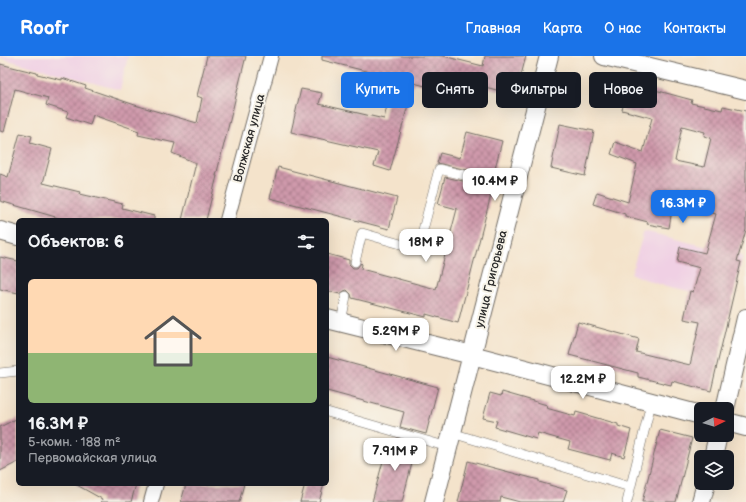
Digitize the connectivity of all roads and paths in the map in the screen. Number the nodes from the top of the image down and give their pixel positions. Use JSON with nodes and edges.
{"nodes":[{"id":1,"x":271,"y":56,"type":"edge"},
{"id":2,"x":549,"y":56,"type":"edge"},
{"id":3,"x":604,"y":56,"type":"edge"},
{"id":4,"x":746,"y":90,"type":"edge"},
{"id":5,"x":514,"y":187,"type":"junction"},
{"id":6,"x":228,"y":218,"type":"edge"},
{"id":7,"x":0,"y":231,"type":"edge"},
{"id":8,"x":16,"y":235,"type":"edge"},
{"id":9,"x":355,"y":262,"type":"dead end"},
{"id":10,"x":346,"y":296,"type":"dead end"},
{"id":11,"x":746,"y":318,"type":"edge"},
{"id":12,"x":334,"y":321,"type":"edge"},
{"id":13,"x":472,"y":355,"type":"junction"},
{"id":14,"x":16,"y":371,"type":"edge"},
{"id":15,"x":0,"y":373,"type":"edge"},
{"id":16,"x":727,"y":402,"type":"edge"},
{"id":17,"x":652,"y":403,"type":"junction"},
{"id":18,"x":329,"y":412,"type":"edge"},
{"id":19,"x":694,"y":413,"type":"edge"},
{"id":20,"x":734,"y":424,"type":"edge"},
{"id":21,"x":746,"y":427,"type":"edge"},
{"id":22,"x":450,"y":440,"type":"junction"},
{"id":23,"x":155,"y":486,"type":"edge"},
{"id":24,"x":630,"y":487,"type":"junction"},
{"id":25,"x":704,"y":490,"type":"edge"},
{"id":26,"x":151,"y":502,"type":"edge"},
{"id":27,"x":434,"y":502,"type":"edge"},
{"id":28,"x":627,"y":502,"type":"edge"},
{"id":29,"x":701,"y":502,"type":"edge"}],
"edges":[{"from":1,"to":6,"type":"street","name":"Волжская улица"},
{"from":2,"to":5,"type":"street","name":"улица Григорьева"},
{"from":3,"to":4,"type":"street"},
{"from":5,"to":9,"type":"lane"},
{"from":5,"to":13,"type":"street","name":"улица Григорьева"},
{"from":7,"to":8,"type":"street"},
{"from":10,"to":12,"type":"lane"},
{"from":11,"to":16,"type":"street"},
{"from":12,"to":13,"type":"street"},
{"from":13,"to":17,"type":"street"},
{"from":13,"to":22,"type":"street","name":"улица Григорьева"},
{"from":14,"to":15,"type":"lane"},
{"from":17,"to":19,"type":"street"},
{"from":17,"to":24,"type":"lane"},
{"from":18,"to":22,"type":"lane"},
{"from":20,"to":21,"type":"street"},
{"from":22,"to":24,"type":"lane"},
{"from":22,"to":27,"type":"street","name":"улица Григорьева"},
{"from":23,"to":26,"type":"street"},
{"from":24,"to":28,"type":"lane"},
{"from":25,"to":29,"type":"street"}]}
